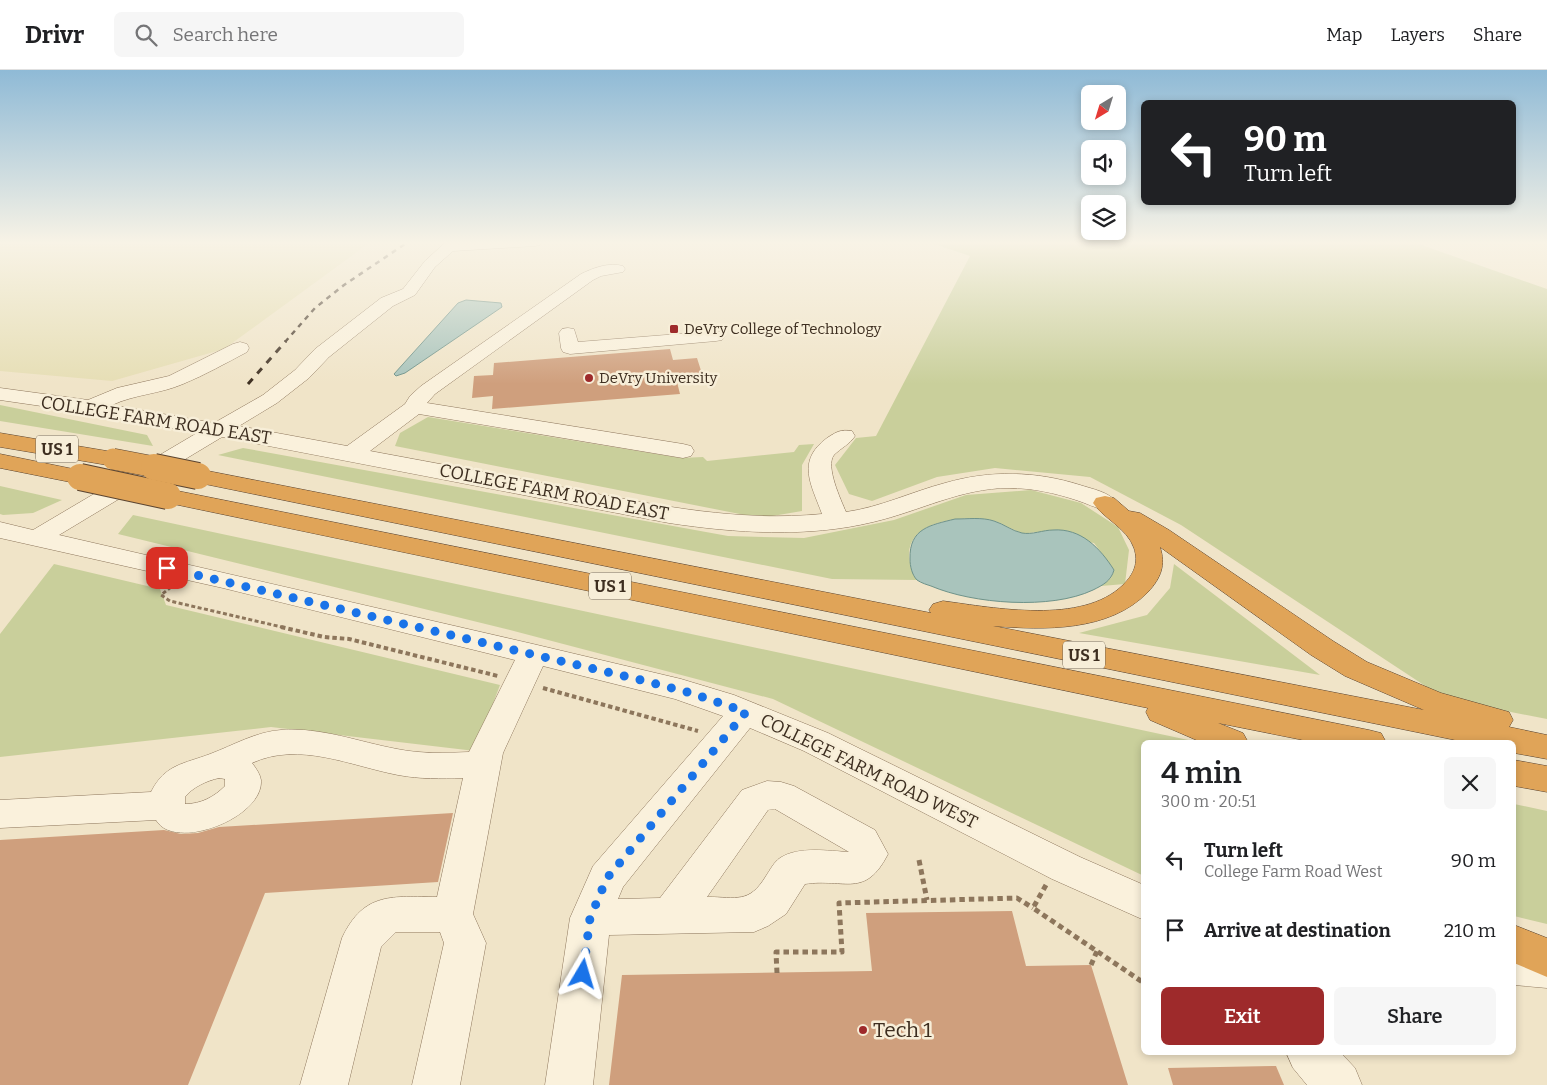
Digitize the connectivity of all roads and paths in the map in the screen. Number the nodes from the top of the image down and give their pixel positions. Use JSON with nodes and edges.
{"nodes":[{"id":1,"x":411,"y":289,"type":"edge"},
{"id":2,"x":570,"y":289,"type":"edge"},
{"id":3,"x":409,"y":292,"type":"junction"},
{"id":4,"x":568,"y":333,"type":"dead end"},
{"id":5,"x":716,"y":336,"type":"dead end"},
{"id":6,"x":240,"y":348,"type":"dead end"},
{"id":7,"x":302,"y":374,"type":"junction"},
{"id":8,"x":0,"y":394,"type":"edge"},
{"id":9,"x":415,"y":406,"type":"junction"},
{"id":10,"x":90,"y":407,"type":"junction"},
{"id":11,"x":218,"y":430,"type":"junction"},
{"id":12,"x":844,"y":436,"type":"dead end"},
{"id":13,"x":0,"y":440,"type":"edge"},
{"id":14,"x":683,"y":451,"type":"dead end"},
{"id":15,"x":352,"y":454,"type":"junction"},
{"id":16,"x":0,"y":461,"type":"edge"},
{"id":17,"x":1105,"y":503,"type":"junction"},
{"id":18,"x":837,"y":521,"type":"junction"},
{"id":19,"x":0,"y":530,"type":"edge"},
{"id":20,"x":36,"y":538,"type":"junction"},
{"id":21,"x":621,"y":562,"type":"junction"},
{"id":22,"x":533,"y":654,"type":"junction"},
{"id":23,"x":1051,"y":677,"type":"junction"},
{"id":24,"x":746,"y":712,"type":"junction"},
{"id":25,"x":1547,"y":734,"type":"edge"},
{"id":26,"x":1226,"y":740,"type":"edge"},
{"id":27,"x":1359,"y":740,"type":"edge"},
{"id":28,"x":1512,"y":740,"type":"edge"},
{"id":29,"x":1516,"y":741,"type":"edge"},
{"id":30,"x":1547,"y":747,"type":"edge"},
{"id":31,"x":484,"y":765,"type":"junction"},
{"id":32,"x":1516,"y":772,"type":"edge"},
{"id":33,"x":1547,"y":779,"type":"edge"},
{"id":34,"x":1516,"y":789,"type":"edge"},
{"id":35,"x":1547,"y":792,"type":"edge"},
{"id":36,"x":0,"y":814,"type":"edge"},
{"id":37,"x":919,"y":860,"type":"dead end"},
{"id":38,"x":1057,"y":886,"type":"dead end"},
{"id":39,"x":927,"y":900,"type":"junction"},
{"id":40,"x":1141,"y":902,"type":"edge"},
{"id":41,"x":1033,"y":908,"type":"junction"},
{"id":42,"x":453,"y":914,"type":"junction"},
{"id":43,"x":670,"y":915,"type":"junction"},
{"id":44,"x":590,"y":918,"type":"junction"},
{"id":45,"x":1516,"y":943,"type":"edge"},
{"id":46,"x":1097,"y":951,"type":"junction"},
{"id":47,"x":1547,"y":958,"type":"edge"},
{"id":48,"x":1091,"y":965,"type":"dead end"},
{"id":49,"x":1516,"y":966,"type":"edge"},
{"id":50,"x":1547,"y":969,"type":"edge"},
{"id":51,"x":778,"y":973,"type":"dead end"},
{"id":52,"x":1141,"y":981,"type":"edge"},
{"id":53,"x":1312,"y":1055,"type":"edge"},
{"id":54,"x":324,"y":1085,"type":"edge"},
{"id":55,"x":436,"y":1085,"type":"edge"},
{"id":56,"x":569,"y":1085,"type":"edge"},
{"id":57,"x":1338,"y":1085,"type":"edge"}],
"edges":[{"from":1,"to":3,"type":"street"},
{"from":2,"to":9,"type":"street"},
{"from":3,"to":7,"type":"street"},
{"from":3,"to":7,"type":"street"},
{"from":4,"to":5,"type":"street"},
{"from":6,"to":10,"type":"street"},
{"from":7,"to":11,"type":"street"},
{"from":8,"to":10,"type":"street","name":"COLLEGE FARM ROAD EAST"},
{"from":9,"to":14,"type":"street"},
{"from":9,"to":15,"type":"street"},
{"from":10,"to":11,"type":"street","name":"COLLEGE FARM ROAD EAST"},
{"from":11,"to":15,"type":"street","name":"COLLEGE FARM ROAD EAST"},
{"from":11,"to":20,"type":"street"},
{"from":12,"to":18,"type":"street"},
{"from":13,"to":21,"type":"highway","number":"US 1","bridge":true},
{"from":15,"to":18,"type":"street","name":"COLLEGE FARM ROAD EAST"},
{"from":16,"to":23,"type":"highway","number":"US 1","bridge":true},
{"from":17,"to":18,"type":"street","name":"COLLEGE FARM ROAD EAST"},
{"from":17,"to":21,"type":"highway"},
{"from":17,"to":25,"type":"highway"},
{"from":19,"to":20,"type":"street","name":"COLLEGE FARM ROAD WEST"},
{"from":20,"to":22,"type":"street","name":"COLLEGE FARM ROAD WEST"},
{"from":21,"to":28,"type":"highway","number":"US 1"},
{"from":22,"to":24,"type":"street","name":"COLLEGE FARM ROAD WEST"},
{"from":22,"to":31,"type":"street"},
{"from":23,"to":26,"type":"highway"},
{"from":23,"to":27,"type":"highway","number":"US 1"},
{"from":24,"to":40,"type":"street","name":"COLLEGE FARM ROAD WEST"},
{"from":24,"to":44,"type":"street"},
{"from":29,"to":30,"type":"highway","number":"US 1"},
{"from":31,"to":36,"type":"street"},
{"from":31,"to":42,"type":"street"},
{"from":32,"to":33,"type":"highway"},
{"from":34,"to":35,"type":"highway"},
{"from":37,"to":39,"type":"path"},
{"from":38,"to":41,"type":"path"},
{"from":39,"to":41,"type":"path"},
{"from":39,"to":51,"type":"path"},
{"from":41,"to":46,"type":"path"},
{"from":42,"to":54,"type":"street"},
{"from":42,"to":55,"type":"street"},
{"from":43,"to":43,"type":"street"},
{"from":43,"to":44,"type":"street"},
{"from":44,"to":56,"type":"street"},
{"from":45,"to":47,"type":"highway"},
{"from":46,"to":48,"type":"path"},
{"from":46,"to":52,"type":"path"},
{"from":49,"to":50,"type":"street"},
{"from":53,"to":57,"type":"street"}]}
